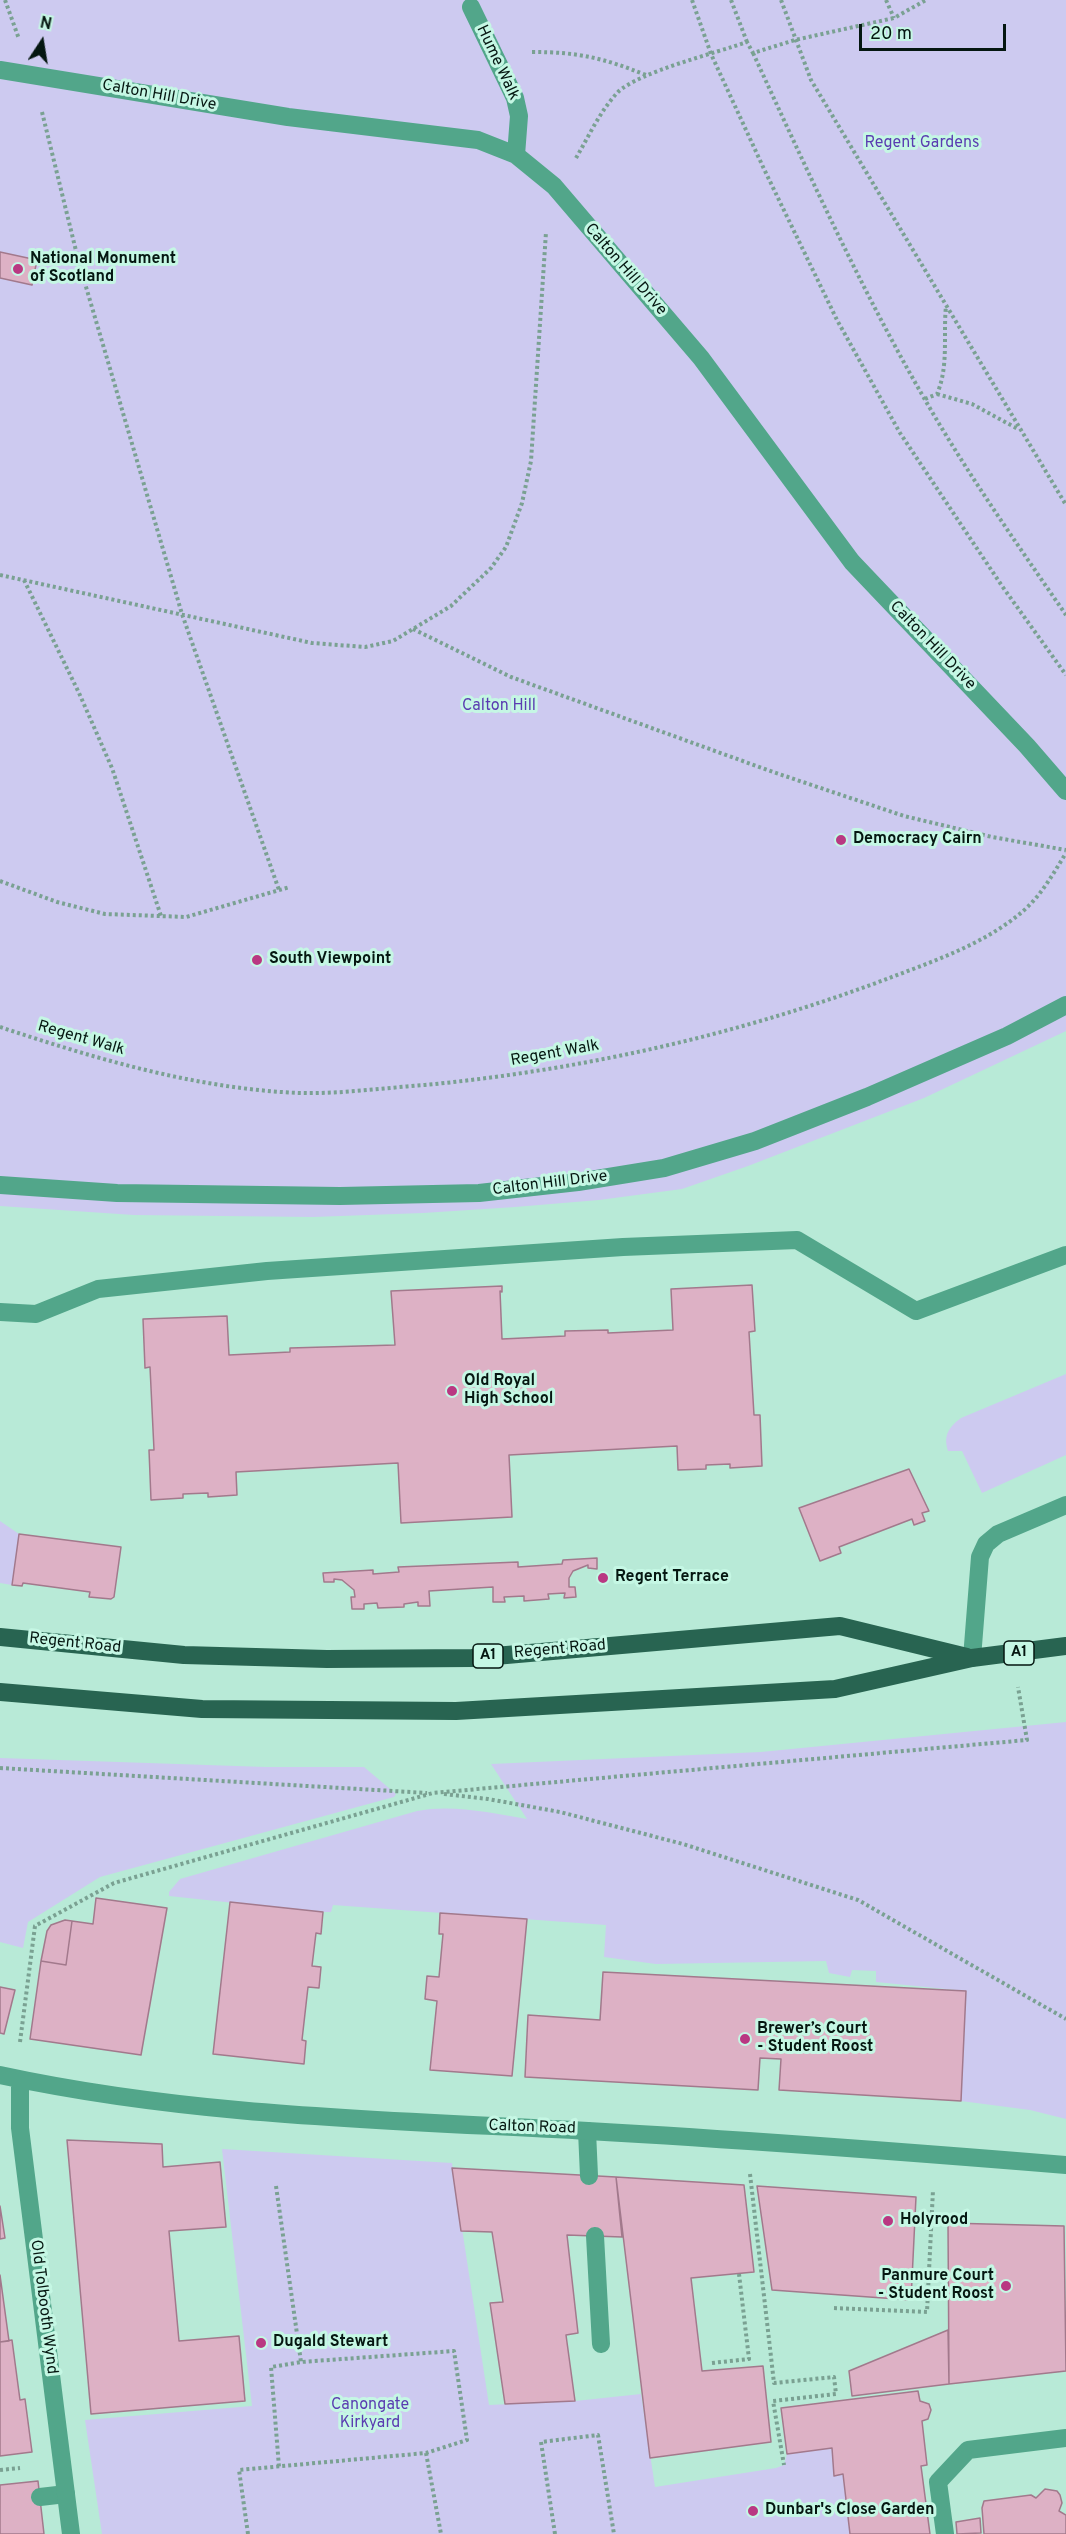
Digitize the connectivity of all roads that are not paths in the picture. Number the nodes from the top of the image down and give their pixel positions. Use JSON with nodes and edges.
{"nodes":[{"id":1,"x":471,"y":7,"type":"dead end"},
{"id":2,"x":0,"y":69,"type":"edge"},
{"id":3,"x":516,"y":155,"type":"junction"},
{"id":4,"x":1066,"y":791,"type":"edge"},
{"id":5,"x":1066,"y":1005,"type":"edge"},
{"id":6,"x":0,"y":1185,"type":"edge"},
{"id":7,"x":1066,"y":1255,"type":"edge"},
{"id":8,"x":0,"y":1312,"type":"edge"},
{"id":9,"x":1066,"y":1504,"type":"edge"},
{"id":10,"x":0,"y":1637,"type":"edge"},
{"id":11,"x":1066,"y":1646,"type":"edge"},
{"id":12,"x":972,"y":1658,"type":"junction"},
{"id":13,"x":0,"y":1692,"type":"edge"},
{"id":14,"x":0,"y":2075,"type":"edge"},
{"id":15,"x":20,"y":2079,"type":"junction"},
{"id":16,"x":587,"y":2131,"type":"junction"},
{"id":17,"x":1066,"y":2165,"type":"edge"},
{"id":18,"x":589,"y":2176,"type":"dead end"},
{"id":19,"x":595,"y":2236,"type":"dead end"},
{"id":20,"x":601,"y":2344,"type":"dead end"},
{"id":21,"x":1066,"y":2438,"type":"edge"},
{"id":22,"x":66,"y":2494,"type":"junction"},
{"id":23,"x":40,"y":2497,"type":"dead end"},
{"id":24,"x":72,"y":2534,"type":"edge"},
{"id":25,"x":945,"y":2534,"type":"edge"}],
"edges":[{"from":1,"to":3,"type":"street","name":"Hume Walk"},
{"from":2,"to":3,"type":"street","name":"Calton Hill Drive"},
{"from":3,"to":4,"type":"street","name":"Calton Hill Drive"},
{"from":5,"to":6,"type":"street","name":"Calton Hill Drive"},
{"from":7,"to":8,"type":"street"},
{"from":9,"to":12,"type":"street"},
{"from":10,"to":12,"type":"main road","name":"Regent Road","number":"A1"},
{"from":11,"to":12,"type":"main road","name":"Regent Road","number":"A1"},
{"from":12,"to":13,"type":"main road","name":"Regent Road","number":"A1"},
{"from":14,"to":15,"type":"street","name":"Calton Road"},
{"from":15,"to":16,"type":"street","name":"Calton Road"},
{"from":15,"to":22,"type":"street","name":"Old Tolbooth Wynd"},
{"from":16,"to":17,"type":"street","name":"Calton Road"},
{"from":16,"to":18,"type":"street"},
{"from":19,"to":20,"type":"street"},
{"from":21,"to":25,"type":"street"},
{"from":22,"to":23,"type":"street"},
{"from":22,"to":24,"type":"street","name":"Old Tolbooth Wynd"}]}
